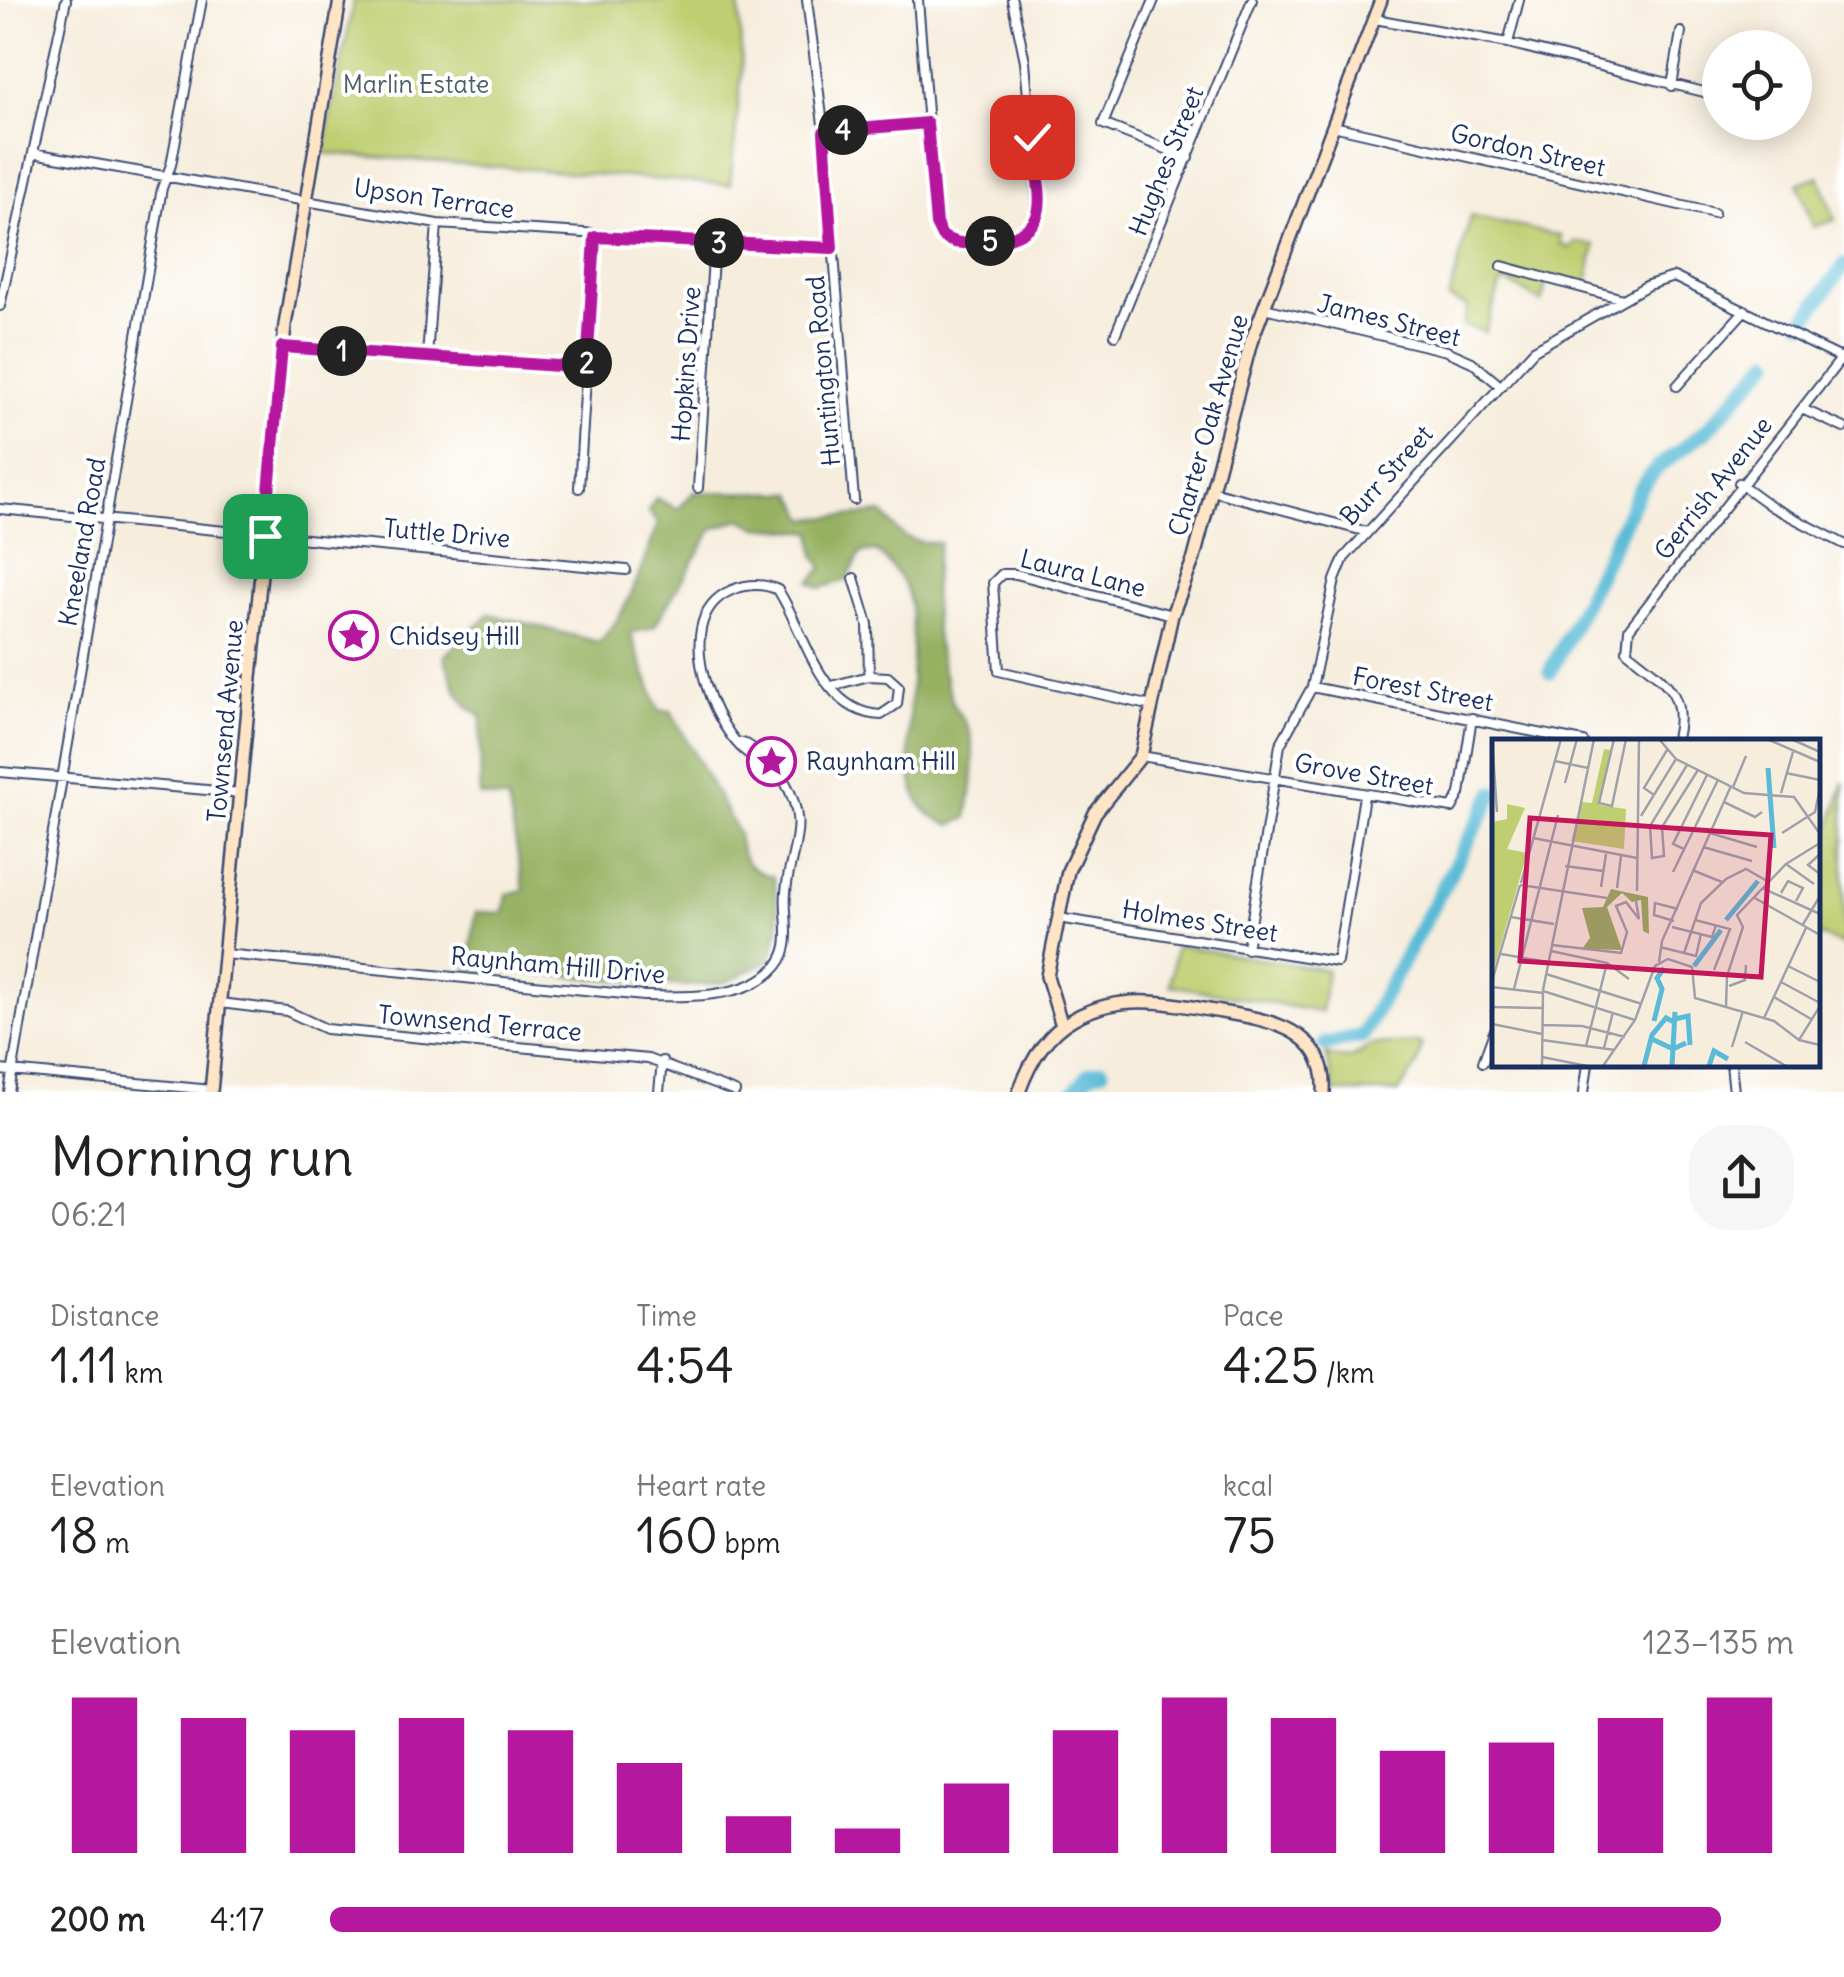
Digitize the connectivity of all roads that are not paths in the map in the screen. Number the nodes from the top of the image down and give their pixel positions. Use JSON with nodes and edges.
{"nodes":[{"id":1,"x":66,"y":0,"type":"edge"},
{"id":2,"x":202,"y":0,"type":"edge"},
{"id":3,"x":340,"y":0,"type":"edge"},
{"id":4,"x":807,"y":0,"type":"edge"},
{"id":5,"x":918,"y":0,"type":"edge"},
{"id":6,"x":1012,"y":0,"type":"edge"},
{"id":7,"x":1154,"y":0,"type":"edge"},
{"id":8,"x":1252,"y":0,"type":"edge"},
{"id":9,"x":1381,"y":0,"type":"edge"},
{"id":10,"x":1519,"y":0,"type":"edge"},
{"id":11,"x":1375,"y":19,"type":"junction"},
{"id":12,"x":1681,"y":32,"type":"dead end"},
{"id":13,"x":1508,"y":43,"type":"junction"},
{"id":14,"x":1672,"y":86,"type":"junction"},
{"id":15,"x":1702,"y":92,"type":"edge"},
{"id":16,"x":927,"y":123,"type":"junction"},
{"id":17,"x":1333,"y":126,"type":"junction"},
{"id":18,"x":824,"y":132,"type":"junction"},
{"id":19,"x":33,"y":153,"type":"junction"},
{"id":20,"x":1189,"y":158,"type":"junction"},
{"id":21,"x":166,"y":176,"type":"junction"},
{"id":22,"x":303,"y":199,"type":"junction"},
{"id":23,"x":1714,"y":213,"type":"dead end"},
{"id":24,"x":437,"y":224,"type":"junction"},
{"id":25,"x":595,"y":237,"type":"junction"},
{"id":26,"x":714,"y":243,"type":"junction"},
{"id":27,"x":832,"y":248,"type":"junction"},
{"id":28,"x":1502,"y":266,"type":"dead end"},
{"id":29,"x":1624,"y":299,"type":"junction"},
{"id":30,"x":0,"y":306,"type":"edge"},
{"id":31,"x":1264,"y":308,"type":"junction"},
{"id":32,"x":1744,"y":310,"type":"junction"},
{"id":33,"x":1114,"y":334,"type":"dead end"},
{"id":34,"x":282,"y":347,"type":"junction"},
{"id":35,"x":1842,"y":356,"type":"edge"},
{"id":36,"x":427,"y":358,"type":"junction"},
{"id":37,"x":587,"y":368,"type":"junction"},
{"id":38,"x":1498,"y":384,"type":"junction"},
{"id":39,"x":1676,"y":386,"type":"dead end"},
{"id":40,"x":1802,"y":409,"type":"junction"},
{"id":41,"x":1844,"y":428,"type":"edge"},
{"id":42,"x":1739,"y":484,"type":"junction"},
{"id":43,"x":579,"y":488,"type":"dead end"},
{"id":44,"x":698,"y":488,"type":"dead end"},
{"id":45,"x":1212,"y":490,"type":"junction"},
{"id":46,"x":854,"y":500,"type":"dead end"},
{"id":47,"x":0,"y":512,"type":"edge"},
{"id":48,"x":106,"y":522,"type":"junction"},
{"id":49,"x":1364,"y":531,"type":"junction"},
{"id":50,"x":265,"y":536,"type":"junction"},
{"id":51,"x":1844,"y":544,"type":"edge"},
{"id":52,"x":626,"y":570,"type":"dead end"},
{"id":53,"x":854,"y":578,"type":"dead end"},
{"id":54,"x":1172,"y":615,"type":"junction"},
{"id":55,"x":868,"y":676,"type":"junction"},
{"id":56,"x":831,"y":686,"type":"junction"},
{"id":57,"x":1312,"y":687,"type":"junction"},
{"id":58,"x":1152,"y":706,"type":"junction"},
{"id":59,"x":1472,"y":718,"type":"junction"},
{"id":60,"x":1569,"y":739,"type":"edge"},
{"id":61,"x":1676,"y":739,"type":"edge"},
{"id":62,"x":1141,"y":756,"type":"junction"},
{"id":63,"x":0,"y":772,"type":"edge"},
{"id":64,"x":62,"y":778,"type":"junction"},
{"id":65,"x":1275,"y":779,"type":"junction"},
{"id":66,"x":241,"y":793,"type":"junction"},
{"id":67,"x":1364,"y":796,"type":"junction"},
{"id":68,"x":1057,"y":918,"type":"junction"},
{"id":69,"x":1247,"y":949,"type":"junction"},
{"id":70,"x":225,"y":954,"type":"junction"},
{"id":71,"x":220,"y":1004,"type":"junction"},
{"id":72,"x":1062,"y":1026,"type":"junction"},
{"id":73,"x":1492,"y":1038,"type":"edge"},
{"id":74,"x":662,"y":1061,"type":"junction"},
{"id":75,"x":1484,"y":1062,"type":"dead end"},
{"id":76,"x":1588,"y":1067,"type":"edge"},
{"id":77,"x":1731,"y":1067,"type":"edge"},
{"id":78,"x":0,"y":1070,"type":"edge"},
{"id":79,"x":12,"y":1071,"type":"junction"},
{"id":80,"x":211,"y":1091,"type":"edge"},
{"id":81,"x":9,"y":1092,"type":"edge"},
{"id":82,"x":659,"y":1092,"type":"edge"},
{"id":83,"x":735,"y":1092,"type":"edge"},
{"id":84,"x":1019,"y":1092,"type":"edge"},
{"id":85,"x":1324,"y":1092,"type":"edge"},
{"id":86,"x":1584,"y":1092,"type":"edge"},
{"id":87,"x":1734,"y":1092,"type":"edge"}],
"edges":[{"from":1,"to":19,"type":"street"},
{"from":2,"to":21,"type":"street","name":"Kneeland Road"},
{"from":3,"to":22,"type":"main road","name":"Townsend Avenue"},
{"from":4,"to":18,"type":"street","name":"Huntington Road"},
{"from":5,"to":16,"type":"street"},
{"from":6,"to":16,"type":"street"},
{"from":7,"to":20,"type":"street"},
{"from":8,"to":20,"type":"street","name":"Hughes Street"},
{"from":9,"to":11,"type":"main road","name":"Charter Oak Avenue"},
{"from":10,"to":13,"type":"street"},
{"from":11,"to":13,"type":"street"},
{"from":11,"to":17,"type":"main road","name":"Charter Oak Avenue"},
{"from":12,"to":14,"type":"street"},
{"from":13,"to":14,"type":"street"},
{"from":14,"to":15,"type":"street"},
{"from":16,"to":18,"type":"street"},
{"from":17,"to":23,"type":"street","name":"Gordon Street"},
{"from":17,"to":31,"type":"main road","name":"Charter Oak Avenue"},
{"from":18,"to":27,"type":"street","name":"Huntington Road"},
{"from":19,"to":21,"type":"street","name":"Upson Terrace"},
{"from":19,"to":30,"type":"street"},
{"from":20,"to":33,"type":"street","name":"Hughes Street"},
{"from":21,"to":22,"type":"street","name":"Upson Terrace"},
{"from":21,"to":48,"type":"street","name":"Kneeland Road"},
{"from":22,"to":24,"type":"street","name":"Upson Terrace"},
{"from":22,"to":34,"type":"main road","name":"Townsend Avenue"},
{"from":24,"to":25,"type":"street","name":"Upson Terrace"},
{"from":24,"to":36,"type":"street"},
{"from":25,"to":26,"type":"street","name":"Upson Terrace"},
{"from":25,"to":37,"type":"street"},
{"from":26,"to":27,"type":"street","name":"Upson Terrace"},
{"from":26,"to":44,"type":"street","name":"Hopkins Drive"},
{"from":27,"to":46,"type":"street","name":"Huntington Road"},
{"from":28,"to":29,"type":"street"},
{"from":29,"to":32,"type":"street","name":"Burr Street"},
{"from":29,"to":38,"type":"street","name":"Burr Street"},
{"from":31,"to":38,"type":"street","name":"James Street"},
{"from":31,"to":45,"type":"main road","name":"Charter Oak Avenue"},
{"from":32,"to":35,"type":"street","name":"Burr Street"},
{"from":32,"to":39,"type":"street"},
{"from":34,"to":36,"type":"street"},
{"from":34,"to":50,"type":"main road","name":"Townsend Avenue"},
{"from":35,"to":40,"type":"street","name":"Gerrish Avenue"},
{"from":36,"to":37,"type":"street"},
{"from":37,"to":43,"type":"street"},
{"from":38,"to":49,"type":"street","name":"Burr Street"},
{"from":40,"to":41,"type":"street"},
{"from":40,"to":42,"type":"street","name":"Gerrish Avenue"},
{"from":42,"to":51,"type":"street"},
{"from":42,"to":61,"type":"street","name":"Gerrish Avenue"},
{"from":45,"to":49,"type":"street"},
{"from":45,"to":54,"type":"main road","name":"Charter Oak Avenue"},
{"from":47,"to":48,"type":"street","name":"Tuttle Drive"},
{"from":48,"to":50,"type":"street","name":"Tuttle Drive"},
{"from":48,"to":64,"type":"street","name":"Kneeland Road"},
{"from":49,"to":57,"type":"street","name":"Burr Street"},
{"from":50,"to":52,"type":"street","name":"Tuttle Drive"},
{"from":50,"to":66,"type":"main road","name":"Townsend Avenue"},
{"from":53,"to":55,"type":"street"},
{"from":54,"to":58,"type":"main road","name":"Charter Oak Avenue"},
{"from":54,"to":58,"type":"street","name":"Laura Lane"},
{"from":55,"to":56,"type":"street"},
{"from":55,"to":56,"type":"street","name":"Raynham Hill Drive"},
{"from":56,"to":70,"type":"street","name":"Raynham Hill Drive"},
{"from":57,"to":59,"type":"street","name":"Forest Street"},
{"from":57,"to":65,"type":"street","name":"Burr Street"},
{"from":58,"to":62,"type":"main road","name":"Charter Oak Avenue"},
{"from":59,"to":60,"type":"street","name":"Forest Street"},
{"from":59,"to":67,"type":"street","name":"Grove Street"},
{"from":62,"to":65,"type":"street"},
{"from":62,"to":68,"type":"main road"},
{"from":63,"to":64,"type":"street"},
{"from":64,"to":66,"type":"street"},
{"from":64,"to":79,"type":"street","name":"Kneeland Road"},
{"from":65,"to":67,"type":"street","name":"Grove Street"},
{"from":65,"to":69,"type":"street","name":"Burr Street"},
{"from":66,"to":70,"type":"main road","name":"Townsend Avenue"},
{"from":67,"to":69,"type":"street","name":"Holmes Street"},
{"from":68,"to":69,"type":"street","name":"Holmes Street"},
{"from":68,"to":72,"type":"main road"},
{"from":70,"to":71,"type":"main road","name":"Townsend Avenue"},
{"from":71,"to":74,"type":"street","name":"Townsend Terrace"},
{"from":71,"to":80,"type":"main road","name":"Townsend Avenue"},
{"from":72,"to":84,"type":"main road"},
{"from":72,"to":85,"type":"main road"},
{"from":73,"to":75,"type":"street"},
{"from":74,"to":82,"type":"street"},
{"from":74,"to":83,"type":"street","name":"Townsend Terrace"},
{"from":76,"to":86,"type":"street"},
{"from":77,"to":87,"type":"street"},
{"from":78,"to":79,"type":"street"},
{"from":79,"to":80,"type":"street"},
{"from":79,"to":81,"type":"street","name":"Kneeland Road"}]}
